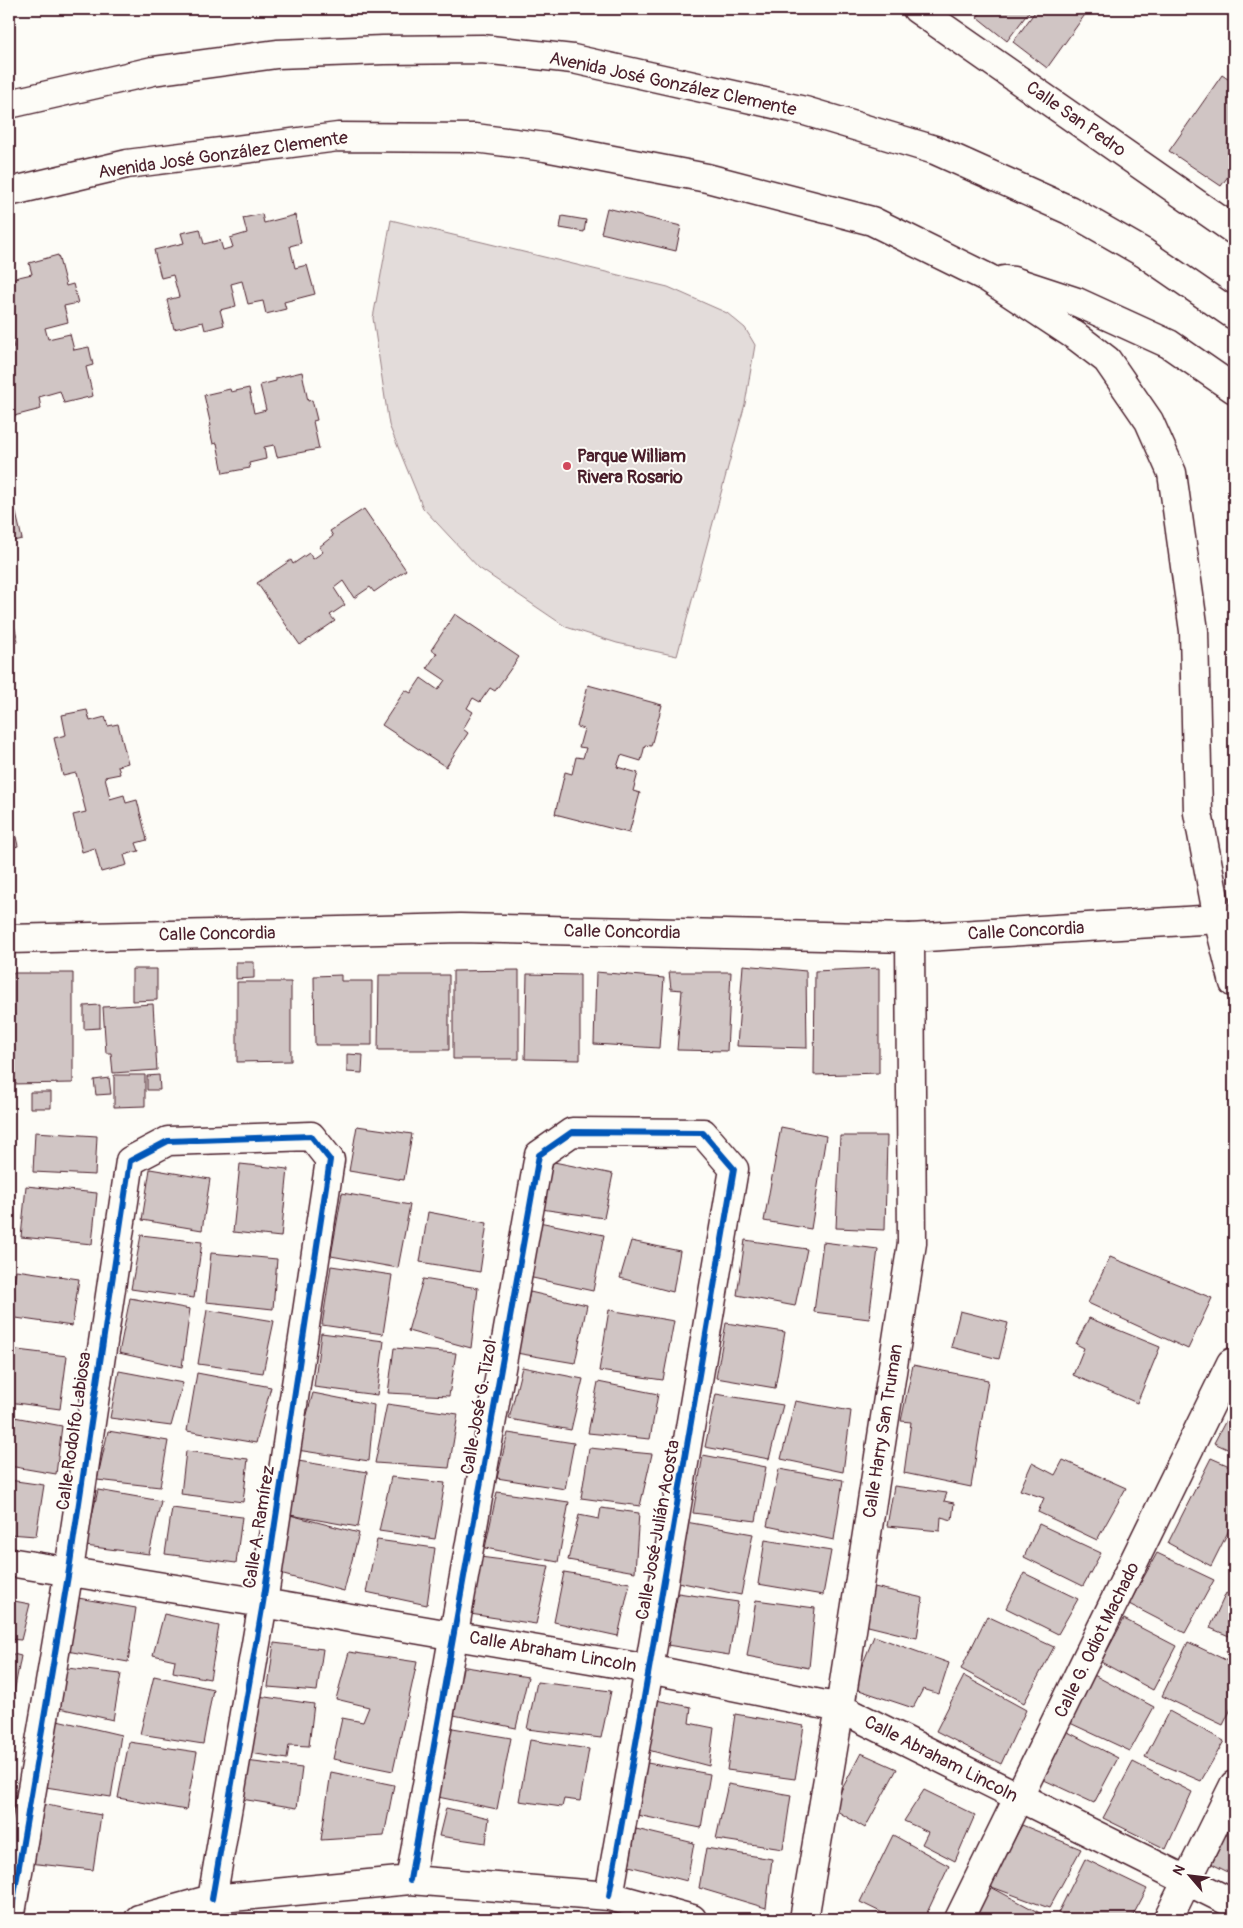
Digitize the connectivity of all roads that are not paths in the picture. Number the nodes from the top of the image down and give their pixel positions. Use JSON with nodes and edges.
{"nodes":[{"id":1,"x":917,"y":9,"type":"edge"},
{"id":2,"x":9,"y":104,"type":"edge"},
{"id":3,"x":9,"y":192,"type":"edge"},
{"id":4,"x":1234,"y":230,"type":"edge"},
{"id":5,"x":988,"y":278,"type":"junction"},
{"id":6,"x":1234,"y":315,"type":"edge"},
{"id":7,"x":1234,"y":388,"type":"edge"},
{"id":8,"x":1226,"y":918,"type":"edge"},
{"id":9,"x":910,"y":938,"type":"junction"},
{"id":10,"x":9,"y":939,"type":"edge"},
{"id":11,"x":1234,"y":983,"type":"edge"},
{"id":12,"x":330,"y":1160,"type":"joint"},
{"id":13,"x":734,"y":1169,"type":"joint"},
{"id":14,"x":1234,"y":1362,"type":"edge"},
{"id":15,"x":9,"y":1562,"type":"edge"},
{"id":16,"x":69,"y":1570,"type":"junction"},
{"id":17,"x":262,"y":1603,"type":"junction"},
{"id":18,"x":454,"y":1635,"type":"junction"},
{"id":19,"x":650,"y":1669,"type":"junction"},
{"id":20,"x":840,"y":1708,"type":"junction"},
{"id":21,"x":1234,"y":1785,"type":"edge"},
{"id":22,"x":1020,"y":1798,"type":"junction"},
{"id":23,"x":410,"y":1880,"type":"junction"},
{"id":24,"x":1188,"y":1881,"type":"junction"},
{"id":25,"x":609,"y":1896,"type":"junction"},
{"id":26,"x":212,"y":1899,"type":"junction"},
{"id":27,"x":1234,"y":1904,"type":"edge"},
{"id":28,"x":10,"y":1919,"type":"edge"},
{"id":29,"x":139,"y":1919,"type":"edge"},
{"id":30,"x":692,"y":1919,"type":"edge"},
{"id":31,"x":804,"y":1919,"type":"edge"},
{"id":32,"x":959,"y":1919,"type":"edge"},
{"id":33,"x":1168,"y":1919,"type":"edge"}],
"edges":[{"from":1,"to":4,"type":"street","name":"Calle San Pedro"},
{"from":2,"to":6,"type":"street","name":"Avenida José González Clemente"},
{"from":3,"to":5,"type":"street","name":"Avenida José González Clemente"},
{"from":5,"to":7,"type":"street","name":"Avenida José González Clemente"},
{"from":5,"to":8,"type":"street","name":"Avenida José González Clemente"},
{"from":8,"to":9,"type":"street","name":"Calle Concordia"},
{"from":8,"to":11,"type":"street","name":"Avenida José González Clemente"},
{"from":9,"to":10,"type":"street","name":"Calle Concordia"},
{"from":9,"to":20,"type":"street","name":"Calle Harry San Truman"},
{"from":12,"to":16,"type":"street","name":"Calle Rodolfo Labiosa"},
{"from":12,"to":17,"type":"street","name":"Calle A. Ramírez"},
{"from":13,"to":18,"type":"street","name":"Calle José G. Tizol"},
{"from":13,"to":19,"type":"street","name":"Calle José Julián Acosta"},
{"from":14,"to":22,"type":"street","name":"Calle G. Odiot Machado"},
{"from":15,"to":16,"type":"street","name":"Calle Abraham Lincoln"},
{"from":16,"to":17,"type":"street","name":"Calle Abraham Lincoln"},
{"from":16,"to":28,"type":"street","name":"Calle Rodolfo Labiosa"},
{"from":17,"to":18,"type":"street","name":"Calle Abraham Lincoln"},
{"from":17,"to":26,"type":"street","name":"Calle A. Ramírez"},
{"from":18,"to":19,"type":"street","name":"Calle Abraham Lincoln"},
{"from":18,"to":23,"type":"street","name":"Calle José G. Tizol"},
{"from":19,"to":20,"type":"street","name":"Calle Abraham Lincoln"},
{"from":19,"to":25,"type":"street","name":"Calle José Julián Acosta"},
{"from":20,"to":22,"type":"street","name":"Calle Abraham Lincoln"},
{"from":20,"to":31,"type":"street","name":"Calle Harry San Truman"},
{"from":21,"to":24,"type":"street"},
{"from":22,"to":24,"type":"street","name":"Calle Abraham Lincoln"},
{"from":22,"to":32,"type":"street","name":"Calle G. Odiot Machado"},
{"from":23,"to":25,"type":"street"},
{"from":23,"to":26,"type":"street"},
{"from":24,"to":27,"type":"street","name":"Calle Abraham Lincoln"},
{"from":24,"to":33,"type":"street"},
{"from":25,"to":30,"type":"street"},
{"from":26,"to":29,"type":"street"}]}
